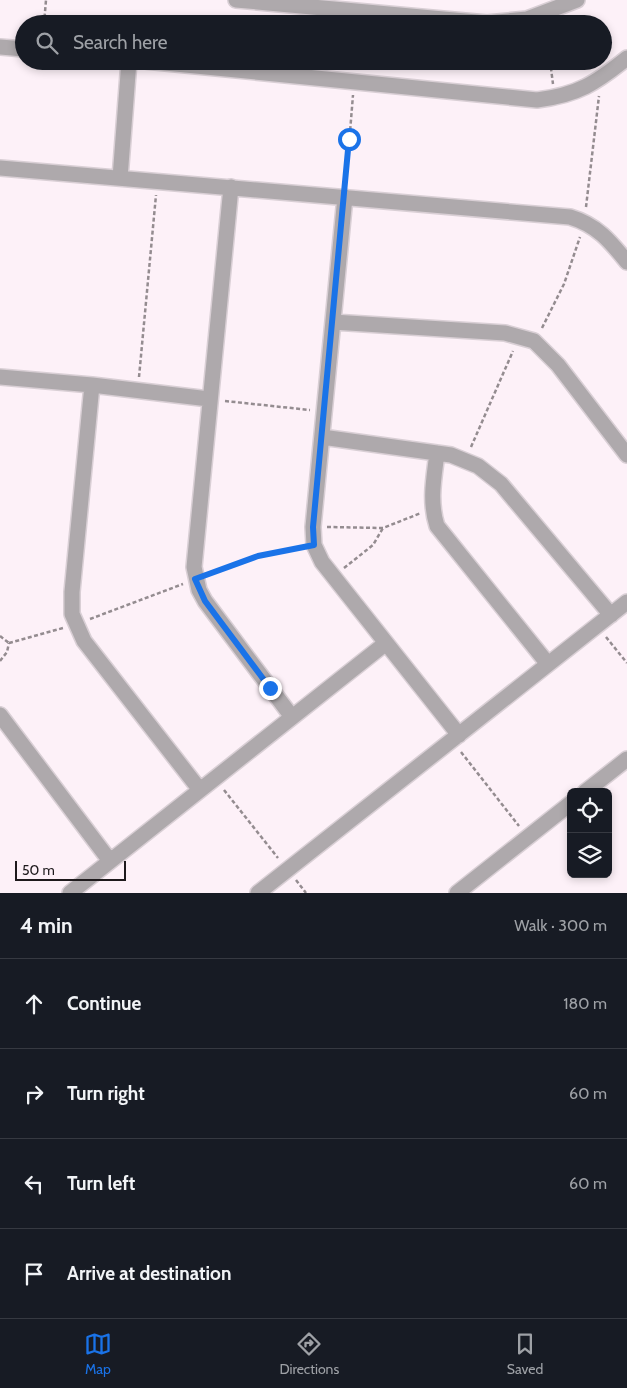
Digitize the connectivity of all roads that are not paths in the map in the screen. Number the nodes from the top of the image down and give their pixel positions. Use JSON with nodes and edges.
{"nodes":[{"id":1,"x":236,"y":0,"type":"edge"},
{"id":2,"x":577,"y":0,"type":"edge"},
{"id":3,"x":400,"y":15,"type":"edge"},
{"id":4,"x":538,"y":15,"type":"edge"},
{"id":5,"x":0,"y":47,"type":"edge"},
{"id":6,"x":15,"y":48,"type":"edge"},
{"id":7,"x":626,"y":62,"type":"edge"},
{"id":8,"x":128,"y":70,"type":"edge"},
{"id":9,"x":235,"y":70,"type":"edge"},
{"id":10,"x":0,"y":168,"type":"edge"},
{"id":11,"x":120,"y":178,"type":"junction"},
{"id":12,"x":231,"y":188,"type":"junction"},
{"id":13,"x":345,"y":197,"type":"junction"},
{"id":14,"x":627,"y":262,"type":"edge"},
{"id":15,"x":333,"y":322,"type":"junction"},
{"id":16,"x":0,"y":377,"type":"edge"},
{"id":17,"x":92,"y":385,"type":"junction"},
{"id":18,"x":209,"y":400,"type":"junction"},
{"id":19,"x":322,"y":437,"type":"junction"},
{"id":20,"x":437,"y":453,"type":"junction"},
{"id":21,"x":627,"y":455,"type":"edge"},
{"id":22,"x":627,"y":602,"type":"edge"},
{"id":23,"x":611,"y":615,"type":"junction"},
{"id":24,"x":386,"y":643,"type":"junction"},
{"id":25,"x":548,"y":664,"type":"junction"},
{"id":26,"x":0,"y":715,"type":"edge"},
{"id":27,"x":292,"y":717,"type":"junction"},
{"id":28,"x":455,"y":738,"type":"junction"},
{"id":29,"x":627,"y":759,"type":"edge"},
{"id":30,"x":590,"y":788,"type":"edge"},
{"id":31,"x":200,"y":790,"type":"junction"},
{"id":32,"x":567,"y":806,"type":"edge"},
{"id":33,"x":110,"y":861,"type":"junction"},
{"id":34,"x":70,"y":893,"type":"edge"},
{"id":35,"x":258,"y":893,"type":"edge"},
{"id":36,"x":457,"y":893,"type":"edge"}],
"edges":[{"from":1,"to":3,"type":"street"},
{"from":2,"to":4,"type":"street"},
{"from":5,"to":6,"type":"street"},
{"from":7,"to":9,"type":"street"},
{"from":8,"to":11,"type":"street"},
{"from":10,"to":11,"type":"street"},
{"from":11,"to":12,"type":"street"},
{"from":12,"to":13,"type":"street"},
{"from":12,"to":18,"type":"street"},
{"from":13,"to":14,"type":"street"},
{"from":13,"to":15,"type":"street"},
{"from":15,"to":19,"type":"street"},
{"from":15,"to":21,"type":"street"},
{"from":16,"to":17,"type":"street"},
{"from":17,"to":18,"type":"street"},
{"from":17,"to":31,"type":"street"},
{"from":18,"to":27,"type":"street"},
{"from":19,"to":20,"type":"street"},
{"from":19,"to":24,"type":"street"},
{"from":20,"to":23,"type":"street"},
{"from":20,"to":25,"type":"street"},
{"from":22,"to":23,"type":"street"},
{"from":23,"to":25,"type":"street"},
{"from":24,"to":27,"type":"street"},
{"from":24,"to":28,"type":"street"},
{"from":25,"to":28,"type":"street"},
{"from":26,"to":33,"type":"street"},
{"from":27,"to":31,"type":"street"},
{"from":28,"to":35,"type":"street"},
{"from":29,"to":30,"type":"street"},
{"from":31,"to":33,"type":"street"},
{"from":32,"to":36,"type":"street"},
{"from":33,"to":34,"type":"street"}]}
